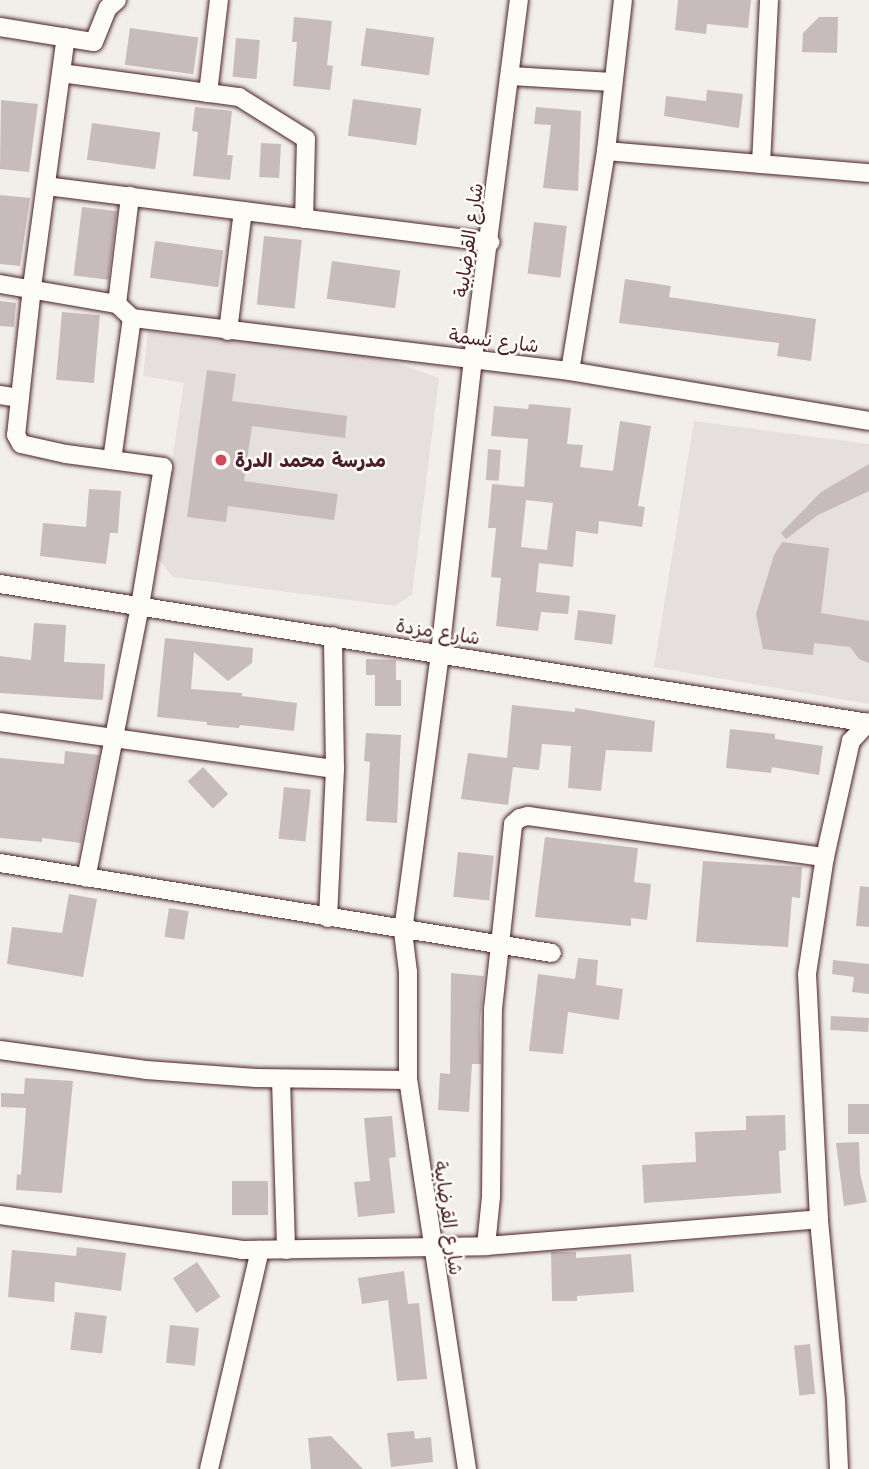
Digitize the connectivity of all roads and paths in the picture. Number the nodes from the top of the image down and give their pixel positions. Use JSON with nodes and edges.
{"nodes":[{"id":1,"x":117,"y":0,"type":"edge"},
{"id":2,"x":219,"y":0,"type":"edge"},
{"id":3,"x":519,"y":0,"type":"edge"},
{"id":4,"x":623,"y":0,"type":"edge"},
{"id":5,"x":769,"y":0,"type":"edge"},
{"id":6,"x":0,"y":27,"type":"edge"},
{"id":7,"x":66,"y":37,"type":"junction"},
{"id":8,"x":61,"y":73,"type":"junction"},
{"id":9,"x":511,"y":76,"type":"junction"},
{"id":10,"x":612,"y":82,"type":"junction"},
{"id":11,"x":208,"y":93,"type":"junction"},
{"id":12,"x":606,"y":151,"type":"junction"},
{"id":13,"x":761,"y":164,"type":"junction"},
{"id":14,"x":869,"y":173,"type":"edge"},
{"id":15,"x":46,"y":186,"type":"junction"},
{"id":16,"x":130,"y":196,"type":"junction"},
{"id":17,"x":243,"y":211,"type":"junction"},
{"id":18,"x":304,"y":219,"type":"junction"},
{"id":19,"x":490,"y":242,"type":"junction"},
{"id":20,"x":0,"y":284,"type":"edge"},
{"id":21,"x":32,"y":288,"type":"junction"},
{"id":22,"x":117,"y":304,"type":"junction"},
{"id":23,"x":132,"y":318,"type":"junction"},
{"id":24,"x":228,"y":331,"type":"junction"},
{"id":25,"x":473,"y":358,"type":"junction"},
{"id":26,"x":570,"y":371,"type":"junction"},
{"id":27,"x":0,"y":395,"type":"edge"},
{"id":28,"x":20,"y":398,"type":"junction"},
{"id":29,"x":869,"y":421,"type":"edge"},
{"id":30,"x":112,"y":460,"type":"junction"},
{"id":31,"x":0,"y":584,"type":"edge"},
{"id":32,"x":140,"y":606,"type":"junction"},
{"id":33,"x":332,"y":636,"type":"junction"},
{"id":34,"x":440,"y":653,"type":"junction"},
{"id":35,"x":0,"y":722,"type":"edge"},
{"id":36,"x":869,"y":722,"type":"edge"},
{"id":37,"x":115,"y":739,"type":"junction"},
{"id":38,"x":335,"y":769,"type":"junction"},
{"id":39,"x":825,"y":856,"type":"junction"},
{"id":40,"x":0,"y":863,"type":"edge"},
{"id":41,"x":86,"y":878,"type":"junction"},
{"id":42,"x":328,"y":918,"type":"junction"},
{"id":43,"x":403,"y":931,"type":"junction"},
{"id":44,"x":498,"y":946,"type":"junction"},
{"id":45,"x":552,"y":953,"type":"dead end"},
{"id":46,"x":0,"y":1050,"type":"edge"},
{"id":47,"x":281,"y":1079,"type":"junction"},
{"id":48,"x":408,"y":1080,"type":"junction"},
{"id":49,"x":0,"y":1215,"type":"edge"},
{"id":50,"x":819,"y":1219,"type":"junction"},
{"id":51,"x":486,"y":1246,"type":"junction"},
{"id":52,"x":434,"y":1248,"type":"junction"},
{"id":53,"x":260,"y":1250,"type":"junction"},
{"id":54,"x":285,"y":1250,"type":"junction"},
{"id":55,"x":209,"y":1469,"type":"edge"},
{"id":56,"x":467,"y":1469,"type":"edge"},
{"id":57,"x":839,"y":1469,"type":"edge"}],
"edges":[{"from":1,"to":7,"type":"street"},
{"from":2,"to":11,"type":"street"},
{"from":3,"to":9,"type":"street","name":"شارع القرضابية"},
{"from":4,"to":10,"type":"street"},
{"from":5,"to":13,"type":"street"},
{"from":6,"to":7,"type":"street"},
{"from":7,"to":8,"type":"street"},
{"from":8,"to":11,"type":"street"},
{"from":8,"to":15,"type":"street"},
{"from":9,"to":10,"type":"street"},
{"from":9,"to":19,"type":"street","name":"شارع القرضابية"},
{"from":10,"to":12,"type":"street"},
{"from":11,"to":18,"type":"street"},
{"from":12,"to":13,"type":"street"},
{"from":12,"to":26,"type":"street"},
{"from":13,"to":14,"type":"street"},
{"from":15,"to":16,"type":"street"},
{"from":15,"to":21,"type":"street"},
{"from":16,"to":17,"type":"street"},
{"from":16,"to":22,"type":"street"},
{"from":17,"to":18,"type":"street"},
{"from":17,"to":24,"type":"street"},
{"from":18,"to":19,"type":"street"},
{"from":19,"to":25,"type":"street","name":"شارع القرضابية"},
{"from":20,"to":21,"type":"street"},
{"from":21,"to":22,"type":"street"},
{"from":21,"to":28,"type":"street"},
{"from":22,"to":23,"type":"street"},
{"from":23,"to":24,"type":"street","name":"شارع نسمة"},
{"from":23,"to":30,"type":"street"},
{"from":24,"to":25,"type":"street","name":"شارع نسمة"},
{"from":25,"to":26,"type":"street","name":"شارع نسمة"},
{"from":25,"to":34,"type":"street","name":"شارع القرضابية"},
{"from":26,"to":29,"type":"street","name":"شارع نسمة"},
{"from":27,"to":28,"type":"street"},
{"from":28,"to":30,"type":"street"},
{"from":30,"to":32,"type":"street"},
{"from":31,"to":32,"type":"street","name":"شارع مزدة"},
{"from":32,"to":33,"type":"street","name":"شارع مزدة"},
{"from":32,"to":37,"type":"street"},
{"from":33,"to":34,"type":"street","name":"شارع مزدة"},
{"from":33,"to":38,"type":"street"},
{"from":34,"to":36,"type":"street","name":"شارع مزدة"},
{"from":34,"to":43,"type":"street","name":"شارع القرضابية"},
{"from":35,"to":37,"type":"street"},
{"from":36,"to":39,"type":"street"},
{"from":37,"to":38,"type":"street"},
{"from":37,"to":41,"type":"street"},
{"from":38,"to":42,"type":"street"},
{"from":39,"to":44,"type":"street"},
{"from":39,"to":50,"type":"street"},
{"from":40,"to":41,"type":"street"},
{"from":41,"to":42,"type":"street"},
{"from":42,"to":43,"type":"street"},
{"from":43,"to":44,"type":"street"},
{"from":43,"to":48,"type":"street","name":"شارع القرضابية"},
{"from":44,"to":45,"type":"street"},
{"from":44,"to":51,"type":"street"},
{"from":46,"to":47,"type":"street"},
{"from":47,"to":48,"type":"street"},
{"from":47,"to":54,"type":"street"},
{"from":48,"to":52,"type":"street","name":"شارع القرضابية"},
{"from":49,"to":53,"type":"street"},
{"from":50,"to":51,"type":"street"},
{"from":50,"to":57,"type":"street"},
{"from":51,"to":52,"type":"street"},
{"from":52,"to":54,"type":"street"},
{"from":52,"to":56,"type":"street","name":"شارع القرضابية"},
{"from":53,"to":54,"type":"street"},
{"from":53,"to":55,"type":"street"}]}
